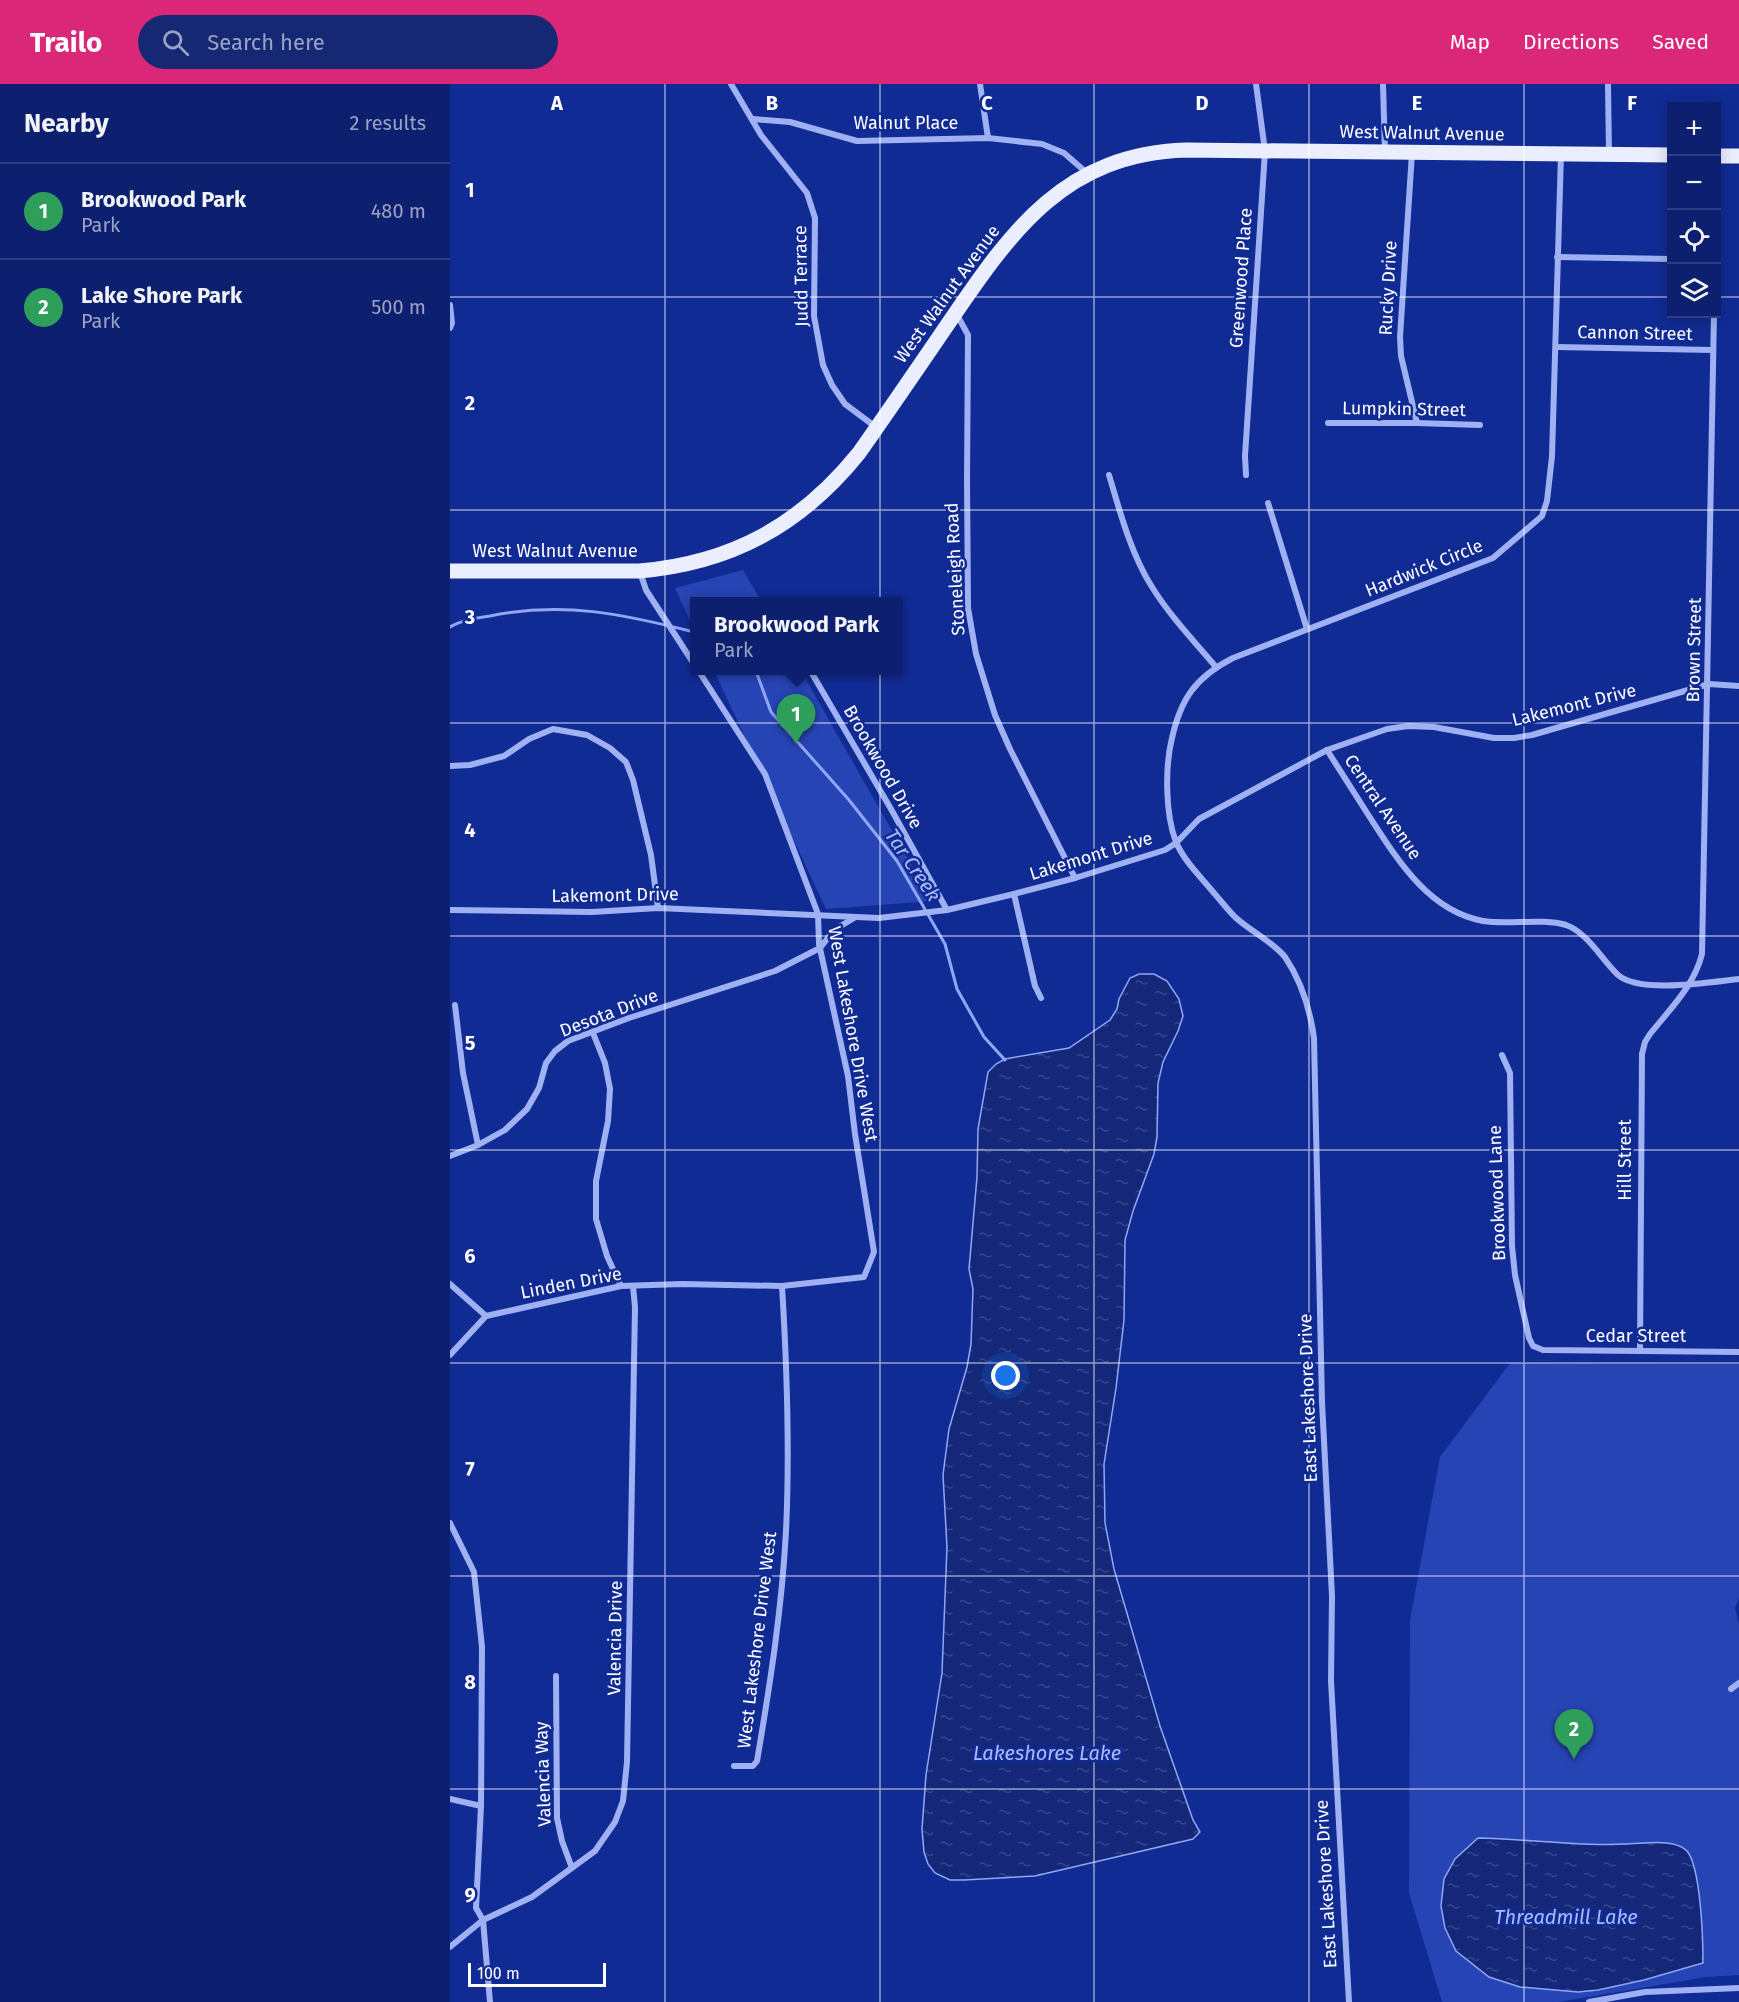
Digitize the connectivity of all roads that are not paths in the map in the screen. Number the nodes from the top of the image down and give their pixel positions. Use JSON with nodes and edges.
{"nodes":[{"id":1,"x":731,"y":84,"type":"edge"},
{"id":2,"x":980,"y":84,"type":"edge"},
{"id":3,"x":1256,"y":84,"type":"edge"},
{"id":4,"x":1383,"y":84,"type":"edge"},
{"id":5,"x":1608,"y":84,"type":"edge"},
{"id":6,"x":753,"y":119,"type":"junction"},
{"id":7,"x":988,"y":138,"type":"junction"},
{"id":8,"x":1265,"y":151,"type":"junction"},
{"id":9,"x":1385,"y":153,"type":"junction"},
{"id":10,"x":1412,"y":153,"type":"junction"},
{"id":11,"x":1561,"y":154,"type":"junction"},
{"id":12,"x":1609,"y":155,"type":"junction"},
{"id":13,"x":1667,"y":155,"type":"edge"},
{"id":14,"x":1721,"y":156,"type":"edge"},
{"id":15,"x":1739,"y":156,"type":"edge"},
{"id":16,"x":1087,"y":173,"type":"junction"},
{"id":17,"x":1557,"y":256,"type":"junction"},
{"id":18,"x":1667,"y":259,"type":"edge"},
{"id":19,"x":450,"y":305,"type":"edge"},
{"id":20,"x":956,"y":312,"type":"junction"},
{"id":21,"x":1714,"y":318,"type":"edge"},
{"id":22,"x":450,"y":328,"type":"edge"},
{"id":23,"x":1556,"y":346,"type":"junction"},
{"id":24,"x":1713,"y":350,"type":"junction"},
{"id":25,"x":1328,"y":423,"type":"dead end"},
{"id":26,"x":1417,"y":423,"type":"junction"},
{"id":27,"x":1480,"y":425,"type":"dead end"},
{"id":28,"x":877,"y":428,"type":"junction"},
{"id":29,"x":1109,"y":475,"type":"dead end"},
{"id":30,"x":1246,"y":475,"type":"dead end"},
{"id":31,"x":1268,"y":503,"type":"dead end"},
{"id":32,"x":450,"y":571,"type":"edge"},
{"id":33,"x":639,"y":571,"type":"junction"},
{"id":34,"x":1307,"y":629,"type":"junction"},
{"id":35,"x":690,"y":658,"type":"edge"},
{"id":36,"x":1216,"y":667,"type":"junction"},
{"id":37,"x":701,"y":675,"type":"edge"},
{"id":38,"x":813,"y":675,"type":"edge"},
{"id":39,"x":1709,"y":684,"type":"junction"},
{"id":40,"x":1739,"y":686,"type":"edge"},
{"id":41,"x":1328,"y":750,"type":"junction"},
{"id":42,"x":450,"y":766,"type":"edge"},
{"id":43,"x":1176,"y":843,"type":"junction"},
{"id":44,"x":1075,"y":878,"type":"junction"},
{"id":45,"x":1014,"y":894,"type":"junction"},
{"id":46,"x":658,"y":908,"type":"junction"},
{"id":47,"x":450,"y":910,"type":"edge"},
{"id":48,"x":946,"y":910,"type":"junction"},
{"id":49,"x":818,"y":914,"type":"junction"},
{"id":50,"x":857,"y":917,"type":"junction"},
{"id":51,"x":820,"y":948,"type":"junction"},
{"id":52,"x":1739,"y":979,"type":"edge"},
{"id":53,"x":1690,"y":984,"type":"junction"},
{"id":54,"x":1041,"y":998,"type":"dead end"},
{"id":55,"x":455,"y":1005,"type":"dead end"},
{"id":56,"x":593,"y":1033,"type":"junction"},
{"id":57,"x":1502,"y":1055,"type":"dead end"},
{"id":58,"x":478,"y":1144,"type":"junction"},
{"id":59,"x":450,"y":1156,"type":"edge"},
{"id":60,"x":450,"y":1284,"type":"edge"},
{"id":61,"x":621,"y":1286,"type":"junction"},
{"id":62,"x":633,"y":1286,"type":"junction"},
{"id":63,"x":782,"y":1286,"type":"junction"},
{"id":64,"x":486,"y":1316,"type":"junction"},
{"id":65,"x":1533,"y":1346,"type":"joint"},
{"id":66,"x":1640,"y":1351,"type":"junction"},
{"id":67,"x":1739,"y":1352,"type":"edge"},
{"id":68,"x":450,"y":1356,"type":"edge"},
{"id":69,"x":450,"y":1523,"type":"edge"},
{"id":70,"x":556,"y":1676,"type":"dead end"},
{"id":71,"x":1739,"y":1683,"type":"edge"},
{"id":72,"x":1731,"y":1689,"type":"dead end"},
{"id":73,"x":734,"y":1766,"type":"dead end"},
{"id":74,"x":450,"y":1799,"type":"edge"},
{"id":75,"x":481,"y":1806,"type":"junction"},
{"id":76,"x":572,"y":1868,"type":"junction"},
{"id":77,"x":483,"y":1920,"type":"junction"},
{"id":78,"x":450,"y":1947,"type":"edge"},
{"id":79,"x":1739,"y":1988,"type":"edge"},
{"id":80,"x":490,"y":2002,"type":"edge"},
{"id":81,"x":1349,"y":2002,"type":"edge"},
{"id":82,"x":1589,"y":2002,"type":"edge"}],
"edges":[{"from":1,"to":6,"type":"street","name":"Judd Terrace"},
{"from":2,"to":7,"type":"street"},
{"from":3,"to":8,"type":"street","name":"Greenwood Place"},
{"from":4,"to":9,"type":"street"},
{"from":5,"to":12,"type":"street"},
{"from":6,"to":7,"type":"street","name":"Walnut Place"},
{"from":6,"to":28,"type":"street","name":"Judd Terrace"},
{"from":7,"to":16,"type":"street","name":"Walnut Place"},
{"from":8,"to":9,"type":"main road","name":"West Walnut Avenue"},
{"from":8,"to":16,"type":"main road","name":"West Walnut Avenue"},
{"from":8,"to":30,"type":"street","name":"Greenwood Place"},
{"from":9,"to":10,"type":"main road","name":"West Walnut Avenue"},
{"from":10,"to":11,"type":"main road","name":"West Walnut Avenue"},
{"from":10,"to":26,"type":"street","name":"Rucky Drive"},
{"from":11,"to":12,"type":"main road","name":"West Walnut Avenue"},
{"from":11,"to":17,"type":"street","name":"Hardwick Circle"},
{"from":12,"to":13,"type":"main road","name":"West Walnut Avenue"},
{"from":14,"to":15,"type":"main road"},
{"from":16,"to":20,"type":"main road","name":"West Walnut Avenue"},
{"from":17,"to":18,"type":"street"},
{"from":17,"to":23,"type":"street","name":"Hardwick Circle"},
{"from":19,"to":22,"type":"street"},
{"from":20,"to":28,"type":"main road","name":"West Walnut Avenue"},
{"from":20,"to":44,"type":"street","name":"Stoneleigh Road"},
{"from":21,"to":24,"type":"street","name":"Brown Street"},
{"from":23,"to":24,"type":"street","name":"Cannon Street"},
{"from":23,"to":34,"type":"street","name":"Hardwick Circle"},
{"from":24,"to":39,"type":"street","name":"Brown Street"},
{"from":25,"to":26,"type":"street","name":"Lumpkin Street"},
{"from":26,"to":27,"type":"street","name":"Lumpkin Street"},
{"from":28,"to":33,"type":"main road","name":"West Walnut Avenue"},
{"from":29,"to":36,"type":"street"},
{"from":31,"to":34,"type":"street"},
{"from":32,"to":33,"type":"main road","name":"West Walnut Avenue"},
{"from":33,"to":35,"type":"street"},
{"from":34,"to":36,"type":"street","name":"Hardwick Circle"},
{"from":36,"to":43,"type":"street","name":"Hardwick Circle"},
{"from":37,"to":49,"type":"street","name":"West Lakeshore Drive West"},
{"from":38,"to":48,"type":"street","name":"Brookwood Drive"},
{"from":39,"to":40,"type":"street","name":"Lakemont Drive"},
{"from":39,"to":41,"type":"street","name":"Lakemont Drive"},
{"from":39,"to":53,"type":"street","name":"Brown Street"},
{"from":41,"to":43,"type":"street","name":"Lakemont Drive"},
{"from":41,"to":53,"type":"street","name":"Central Avenue"},
{"from":42,"to":46,"type":"street"},
{"from":43,"to":44,"type":"street","name":"Lakemont Drive"},
{"from":43,"to":81,"type":"street","name":"East Lakeshore Drive"},
{"from":44,"to":45,"type":"street","name":"Lakemont Drive"},
{"from":45,"to":48,"type":"street","name":"Lakemont Drive"},
{"from":45,"to":54,"type":"street"},
{"from":46,"to":47,"type":"street","name":"Lakemont Drive"},
{"from":46,"to":49,"type":"street","name":"Lakemont Drive"},
{"from":48,"to":50,"type":"street","name":"Lakemont Drive"},
{"from":49,"to":50,"type":"street","name":"Lakemont Drive"},
{"from":49,"to":51,"type":"street","name":"West Lakeshore Drive West"},
{"from":50,"to":51,"type":"street"},
{"from":51,"to":56,"type":"street","name":"Desota Drive"},
{"from":51,"to":63,"type":"street","name":"West Lakeshore Drive West"},
{"from":52,"to":53,"type":"street","name":"Central Avenue"},
{"from":53,"to":66,"type":"street","name":"Hill Street"},
{"from":55,"to":58,"type":"street"},
{"from":56,"to":58,"type":"street","name":"Desota Drive"},
{"from":56,"to":61,"type":"street"},
{"from":57,"to":65,"type":"street","name":"Brookwood Lane"},
{"from":58,"to":59,"type":"street","name":"Desota Drive"},
{"from":60,"to":64,"type":"street"},
{"from":61,"to":62,"type":"street","name":"Linden Drive"},
{"from":61,"to":64,"type":"street","name":"Linden Drive"},
{"from":62,"to":63,"type":"street","name":"Linden Drive"},
{"from":62,"to":76,"type":"street","name":"Valencia Drive"},
{"from":63,"to":73,"type":"street","name":"West Lakeshore Drive West"},
{"from":64,"to":68,"type":"street"},
{"from":65,"to":66,"type":"street","name":"Cedar Street"},
{"from":66,"to":67,"type":"street","name":"Cedar Street"},
{"from":69,"to":75,"type":"street"},
{"from":70,"to":76,"type":"street","name":"Valencia Way"},
{"from":71,"to":72,"type":"street"},
{"from":74,"to":75,"type":"street"},
{"from":75,"to":77,"type":"street"},
{"from":76,"to":77,"type":"street","name":"Valencia Drive"},
{"from":77,"to":78,"type":"street","name":"Valencia Drive"},
{"from":77,"to":80,"type":"street"},
{"from":79,"to":82,"type":"street"}]}
